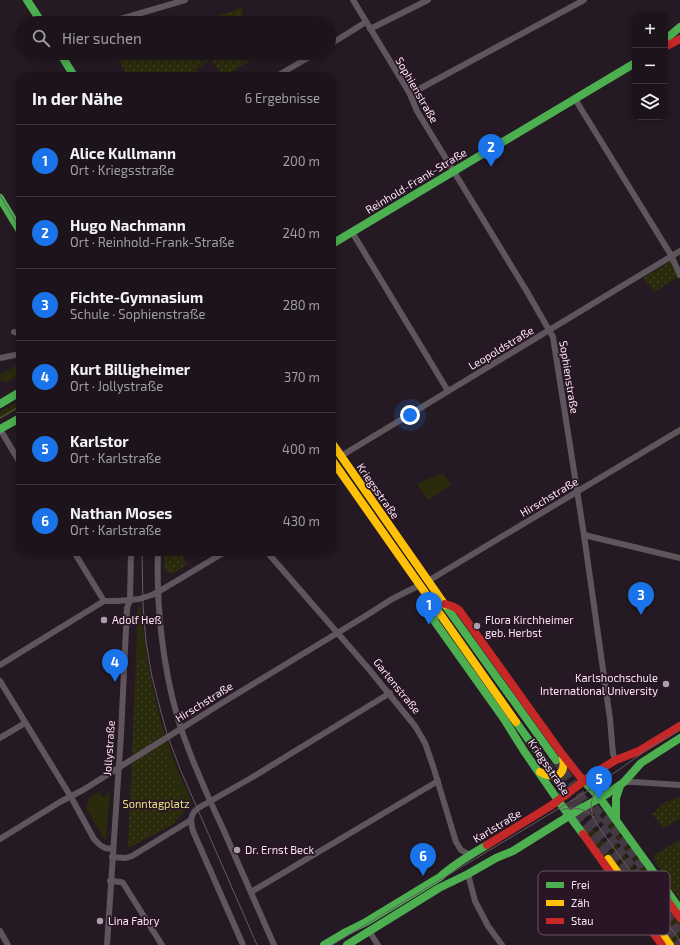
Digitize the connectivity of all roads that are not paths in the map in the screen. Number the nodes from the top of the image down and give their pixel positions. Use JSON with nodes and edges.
{"nodes":[{"id":1,"x":27,"y":0,"type":"edge"},
{"id":2,"x":185,"y":0,"type":"edge"},
{"id":3,"x":353,"y":0,"type":"edge"},
{"id":4,"x":428,"y":0,"type":"edge"},
{"id":5,"x":584,"y":0,"type":"edge"},
{"id":6,"x":37,"y":16,"type":"edge"},
{"id":7,"x":131,"y":16,"type":"edge"},
{"id":8,"x":366,"y":22,"type":"junction"},
{"id":9,"x":680,"y":27,"type":"edge"},
{"id":10,"x":370,"y":29,"type":"junction"},
{"id":11,"x":668,"y":37,"type":"edge"},
{"id":12,"x":680,"y":39,"type":"edge"},
{"id":13,"x":336,"y":41,"type":"edge"},
{"id":14,"x":668,"y":45,"type":"edge"},
{"id":15,"x":64,"y":60,"type":"edge"},
{"id":16,"x":304,"y":60,"type":"edge"},
{"id":17,"x":632,"y":65,"type":"edge"},
{"id":18,"x":72,"y":72,"type":"edge"},
{"id":19,"x":284,"y":72,"type":"edge"},
{"id":20,"x":410,"y":94,"type":"junction"},
{"id":21,"x":575,"y":99,"type":"junction"},
{"id":22,"x":453,"y":172,"type":"junction"},
{"id":23,"x":0,"y":198,"type":"edge"},
{"id":24,"x":16,"y":223,"type":"edge"},
{"id":25,"x":352,"y":232,"type":"junction"},
{"id":26,"x":336,"y":242,"type":"edge"},
{"id":27,"x":680,"y":250,"type":"edge"},
{"id":28,"x":671,"y":255,"type":"junction"},
{"id":29,"x":680,"y":275,"type":"edge"},
{"id":30,"x":549,"y":330,"type":"junction"},
{"id":31,"x":16,"y":355,"type":"edge"},
{"id":32,"x":0,"y":358,"type":"edge"},
{"id":33,"x":448,"y":391,"type":"junction"},
{"id":34,"x":16,"y":394,"type":"edge"},
{"id":35,"x":0,"y":404,"type":"edge"},
{"id":36,"x":16,"y":420,"type":"edge"},
{"id":37,"x":0,"y":429,"type":"edge"},
{"id":38,"x":680,"y":430,"type":"edge"},
{"id":39,"x":336,"y":449,"type":"edge"},
{"id":40,"x":16,"y":456,"type":"edge"},
{"id":41,"x":341,"y":456,"type":"junction"},
{"id":42,"x":336,"y":467,"type":"edge"},
{"id":43,"x":577,"y":492,"type":"junction"},
{"id":44,"x":584,"y":535,"type":"junction"},
{"id":45,"x":76,"y":556,"type":"edge"},
{"id":46,"x":131,"y":556,"type":"edge"},
{"id":47,"x":158,"y":556,"type":"edge"},
{"id":48,"x":218,"y":556,"type":"edge"},
{"id":49,"x":271,"y":556,"type":"edge"},
{"id":50,"x":680,"y":558,"type":"edge"},
{"id":51,"x":428,"y":581,"type":"junction"},
{"id":52,"x":420,"y":585,"type":"junction"},
{"id":53,"x":158,"y":592,"type":"junction"},
{"id":54,"x":427,"y":596,"type":"junction"},
{"id":55,"x":130,"y":600,"type":"junction"},
{"id":56,"x":104,"y":601,"type":"junction"},
{"id":57,"x":338,"y":633,"type":"junction"},
{"id":58,"x":0,"y":664,"type":"edge"},
{"id":59,"x":0,"y":681,"type":"edge"},
{"id":60,"x":390,"y":693,"type":"junction"},
{"id":61,"x":25,"y":723,"type":"junction"},
{"id":62,"x":680,"y":726,"type":"edge"},
{"id":63,"x":0,"y":738,"type":"edge"},
{"id":64,"x":680,"y":738,"type":"edge"},
{"id":65,"x":559,"y":757,"type":"junction"},
{"id":66,"x":616,"y":760,"type":"junction"},
{"id":67,"x":548,"y":767,"type":"tunnel mouth"},
{"id":68,"x":538,"y":770,"type":"junction"},
{"id":69,"x":438,"y":781,"type":"junction"},
{"id":70,"x":584,"y":781,"type":"junction"},
{"id":71,"x":623,"y":784,"type":"junction"},
{"id":72,"x":680,"y":785,"type":"edge"},
{"id":73,"x":71,"y":797,"type":"junction"},
{"id":74,"x":600,"y":798,"type":"junction"},
{"id":75,"x":210,"y":801,"type":"junction"},
{"id":76,"x":558,"y":801,"type":"junction"},
{"id":77,"x":569,"y":816,"type":"junction"},
{"id":78,"x":191,"y":820,"type":"junction"},
{"id":79,"x":616,"y":821,"type":"junction"},
{"id":80,"x":0,"y":839,"type":"edge"},
{"id":81,"x":113,"y":849,"type":"junction"},
{"id":82,"x":470,"y":855,"type":"junction"},
{"id":83,"x":112,"y":857,"type":"junction"},
{"id":84,"x":608,"y":859,"type":"tunnel mouth"},
{"id":85,"x":609,"y":871,"type":"edge"},
{"id":86,"x":617,"y":871,"type":"edge"},
{"id":87,"x":652,"y":871,"type":"edge"},
{"id":88,"x":468,"y":874,"type":"junction"},
{"id":89,"x":110,"y":881,"type":"junction"},
{"id":90,"x":251,"y":892,"type":"junction"},
{"id":91,"x":670,"y":895,"type":"edge"},
{"id":92,"x":670,"y":904,"type":"edge"},
{"id":93,"x":680,"y":909,"type":"edge"},
{"id":94,"x":680,"y":918,"type":"edge"},
{"id":95,"x":0,"y":931,"type":"edge"},
{"id":96,"x":369,"y":931,"type":"junction"},
{"id":97,"x":655,"y":935,"type":"edge"},
{"id":98,"x":663,"y":935,"type":"edge"},
{"id":99,"x":8,"y":945,"type":"edge"},
{"id":100,"x":107,"y":945,"type":"edge"},
{"id":101,"x":162,"y":945,"type":"edge"},
{"id":102,"x":243,"y":945,"type":"edge"},
{"id":103,"x":274,"y":945,"type":"edge"},
{"id":104,"x":324,"y":945,"type":"edge"},
{"id":105,"x":347,"y":945,"type":"edge"},
{"id":106,"x":378,"y":945,"type":"edge"},
{"id":107,"x":502,"y":945,"type":"edge"},
{"id":108,"x":662,"y":945,"type":"edge"},
{"id":109,"x":670,"y":945,"type":"edge"}],
"edges":[{"from":1,"to":6,"type":"main road"},
{"from":2,"to":7,"type":"street"},
{"from":3,"to":8,"type":"street","name":"Sophienstraße"},
{"from":4,"to":10,"type":"street"},
{"from":5,"to":20,"type":"street"},
{"from":8,"to":10,"type":"street","name":"Sophienstraße"},
{"from":8,"to":13,"type":"street"},
{"from":9,"to":11,"type":"main road"},
{"from":10,"to":20,"type":"street","name":"Sophienstraße"},
{"from":12,"to":14,"type":"main road"},
{"from":15,"to":18,"type":"main road"},
{"from":16,"to":19,"type":"street"},
{"from":17,"to":21,"type":"main road","name":"Reinhold-Frank-Straße"},
{"from":20,"to":22,"type":"street","name":"Sophienstraße"},
{"from":21,"to":22,"type":"main road","name":"Reinhold-Frank-Straße"},
{"from":21,"to":28,"type":"street"},
{"from":22,"to":25,"type":"main road","name":"Reinhold-Frank-Straße"},
{"from":22,"to":30,"type":"street","name":"Sophienstraße"},
{"from":23,"to":24,"type":"main road"},
{"from":25,"to":26,"type":"main road","name":"Reinhold-Frank-Straße"},
{"from":25,"to":33,"type":"street"},
{"from":27,"to":28,"type":"street","name":"Leopoldstraße"},
{"from":28,"to":29,"type":"street"},
{"from":28,"to":30,"type":"street","name":"Leopoldstraße"},
{"from":30,"to":33,"type":"street","name":"Leopoldstraße"},
{"from":30,"to":43,"type":"street","name":"Sophienstraße"},
{"from":31,"to":32,"type":"street"},
{"from":33,"to":41,"type":"street","name":"Leopoldstraße"},
{"from":34,"to":35,"type":"main road"},
{"from":36,"to":37,"type":"main road"},
{"from":37,"to":40,"type":"street"},
{"from":38,"to":43,"type":"street","name":"Hirschstraße"},
{"from":39,"to":41,"type":"main road","name":"Kriegsstraße"},
{"from":41,"to":51,"type":"main road","name":"Kriegsstraße"},
{"from":42,"to":52,"type":"main road","name":"Kriegsstraße"},
{"from":43,"to":44,"type":"street","name":"Sophienstraße"},
{"from":43,"to":51,"type":"street","name":"Hirschstraße"},
{"from":44,"to":50,"type":"street"},
{"from":44,"to":66,"type":"street","name":"Sophienstraße"},
{"from":45,"to":56,"type":"street"},
{"from":46,"to":55,"type":"street","name":"Jollystraße"},
{"from":47,"to":53,"type":"street"},
{"from":48,"to":53,"type":"street"},
{"from":49,"to":57,"type":"street","name":"Gartenstraße"},
{"from":51,"to":65,"type":"main road","name":"Kriegsstraße"},
{"from":52,"to":54,"type":"main road","name":"Kriegsstraße"},
{"from":52,"to":57,"type":"street","name":"Hirschstraße"},
{"from":53,"to":55,"type":"street"},
{"from":53,"to":75,"type":"street"},
{"from":54,"to":67,"type":"main road"},
{"from":54,"to":68,"type":"main road","name":"Kriegsstraße"},
{"from":55,"to":56,"type":"street"},
{"from":55,"to":81,"type":"street","name":"Jollystraße"},
{"from":56,"to":58,"type":"street"},
{"from":57,"to":60,"type":"street","name":"Gartenstraße"},
{"from":57,"to":73,"type":"street","name":"Hirschstraße"},
{"from":59,"to":61,"type":"street"},
{"from":60,"to":69,"type":"street","name":"Gartenstraße"},
{"from":60,"to":75,"type":"street"},
{"from":61,"to":63,"type":"street"},
{"from":61,"to":73,"type":"street"},
{"from":62,"to":66,"type":"main road","name":"Karlstraße"},
{"from":64,"to":71,"type":"main road"},
{"from":65,"to":68,"type":"main road"},
{"from":65,"to":70,"type":"main road","name":"Kriegsstraße"},
{"from":66,"to":70,"type":"main road","name":"Karlstraße"},
{"from":68,"to":76,"type":"main road","name":"Kriegsstraße"},
{"from":69,"to":82,"type":"street","name":"Gartenstraße"},
{"from":69,"to":90,"type":"street"},
{"from":70,"to":74,"type":"main road","name":"Kriegsstraße"},
{"from":70,"to":76,"type":"main road","name":"Karlstraße"},
{"from":71,"to":72,"type":"street"},
{"from":71,"to":74,"type":"main road"},
{"from":71,"to":79,"type":"main road"},
{"from":73,"to":80,"type":"street","name":"Hirschstraße"},
{"from":73,"to":81,"type":"street"},
{"from":74,"to":77,"type":"main road"},
{"from":74,"to":79,"type":"main road","name":"Kriegsstraße"},
{"from":75,"to":78,"type":"street"},
{"from":75,"to":90,"type":"street"},
{"from":76,"to":77,"type":"main road","name":"Kriegsstraße"},
{"from":76,"to":82,"type":"main road","name":"Karlstraße"},
{"from":77,"to":85,"type":"main road","name":"Kriegsstraße"},
{"from":77,"to":88,"type":"main road"},
{"from":78,"to":83,"type":"street"},
{"from":78,"to":102,"type":"street"},
{"from":79,"to":87,"type":"main road","name":"Kriegsstraße"},
{"from":81,"to":83,"type":"street","name":"Jollystraße"},
{"from":82,"to":104,"type":"main road","name":"Karlstraße"},
{"from":83,"to":89,"type":"street","name":"Jollystraße"},
{"from":84,"to":86,"type":"main road"},
{"from":88,"to":96,"type":"main road"},
{"from":88,"to":107,"type":"street"},
{"from":89,"to":100,"type":"street","name":"Jollystraße"},
{"from":89,"to":101,"type":"street"},
{"from":90,"to":103,"type":"street"},
{"from":91,"to":93,"type":"main road","name":"Kriegsstraße"},
{"from":92,"to":94,"type":"main road"},
{"from":95,"to":99,"type":"street"},
{"from":96,"to":105,"type":"main road"},
{"from":96,"to":106,"type":"street"},
{"from":97,"to":108,"type":"main road","name":"Kriegsstraße"},
{"from":98,"to":109,"type":"main road"}]}
